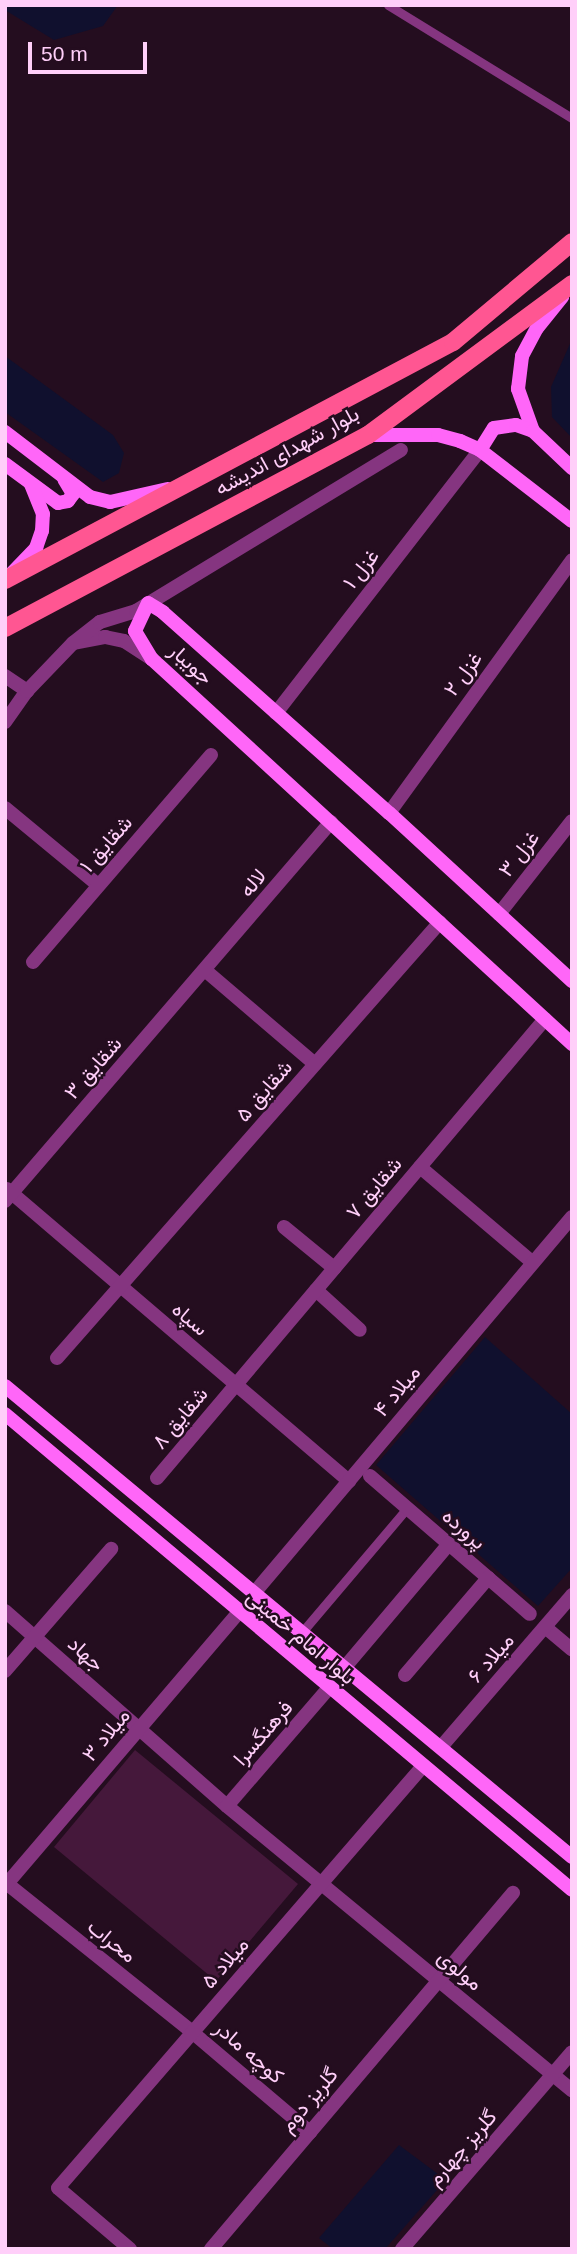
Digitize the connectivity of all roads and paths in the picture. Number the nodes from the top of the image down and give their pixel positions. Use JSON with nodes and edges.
{"nodes":[{"id":1,"x":388,"y":5,"type":"edge"},
{"id":2,"x":572,"y":118,"type":"edge"},
{"id":3,"x":572,"y":242,"type":"edge"},
{"id":4,"x":570,"y":286,"type":"edge"},
{"id":5,"x":533,"y":431,"type":"junction"},
{"id":6,"x":5,"y":432,"type":"edge"},
{"id":7,"x":368,"y":435,"type":"junction"},
{"id":8,"x":401,"y":450,"type":"dead end"},
{"id":9,"x":480,"y":450,"type":"junction"},
{"id":10,"x":5,"y":464,"type":"edge"},
{"id":11,"x":572,"y":468,"type":"edge"},
{"id":12,"x":58,"y":470,"type":"junction"},
{"id":13,"x":31,"y":482,"type":"junction"},
{"id":14,"x":179,"y":486,"type":"junction"},
{"id":15,"x":572,"y":521,"type":"edge"},
{"id":16,"x":572,"y":560,"type":"edge"},
{"id":17,"x":5,"y":580,"type":"edge"},
{"id":18,"x":149,"y":603,"type":"junction"},
{"id":19,"x":5,"y":628,"type":"edge"},
{"id":20,"x":73,"y":643,"type":"junction"},
{"id":21,"x":152,"y":659,"type":"junction"},
{"id":22,"x":5,"y":676,"type":"edge"},
{"id":23,"x":27,"y":691,"type":"junction"},
{"id":24,"x":276,"y":713,"type":"junction"},
{"id":25,"x":5,"y":722,"type":"edge"},
{"id":26,"x":211,"y":755,"type":"dead end"},
{"id":27,"x":5,"y":808,"type":"edge"},
{"id":28,"x":389,"y":813,"type":"junction"},
{"id":29,"x":572,"y":821,"type":"edge"},
{"id":30,"x":331,"y":822,"type":"junction"},
{"id":31,"x":98,"y":885,"type":"junction"},
{"id":32,"x":499,"y":914,"type":"junction"},
{"id":33,"x":440,"y":922,"type":"junction"},
{"id":34,"x":33,"y":962,"type":"dead end"},
{"id":35,"x":206,"y":971,"type":"junction"},
{"id":36,"x":572,"y":981,"type":"edge"},
{"id":37,"x":545,"y":1019,"type":"junction"},
{"id":38,"x":572,"y":1044,"type":"edge"},
{"id":39,"x":315,"y":1064,"type":"junction"},
{"id":40,"x":420,"y":1167,"type":"junction"},
{"id":41,"x":8,"y":1194,"type":"edge"},
{"id":42,"x":572,"y":1217,"type":"edge"},
{"id":43,"x":284,"y":1227,"type":"dead end"},
{"id":44,"x":533,"y":1263,"type":"junction"},
{"id":45,"x":334,"y":1268,"type":"junction"},
{"id":46,"x":119,"y":1287,"type":"junction"},
{"id":47,"x":316,"y":1290,"type":"junction"},
{"id":48,"x":360,"y":1330,"type":"dead end"},
{"id":49,"x":57,"y":1358,"type":"dead end"},
{"id":50,"x":235,"y":1385,"type":"junction"},
{"id":51,"x":5,"y":1386,"type":"edge"},
{"id":52,"x":5,"y":1414,"type":"edge"},
{"id":53,"x":370,"y":1476,"type":"dead end"},
{"id":54,"x":157,"y":1478,"type":"dead end"},
{"id":55,"x":349,"y":1481,"type":"junction"},
{"id":56,"x":407,"y":1508,"type":"junction"},
{"id":57,"x":449,"y":1544,"type":"junction"},
{"id":58,"x":111,"y":1549,"type":"dead end"},
{"id":59,"x":488,"y":1578,"type":"junction"},
{"id":60,"x":255,"y":1592,"type":"junction"},
{"id":61,"x":572,"y":1595,"type":"edge"},
{"id":62,"x":5,"y":1611,"type":"edge"},
{"id":63,"x":239,"y":1612,"type":"junction"},
{"id":64,"x":530,"y":1614,"type":"dead end"},
{"id":65,"x":545,"y":1627,"type":"junction"},
{"id":66,"x":302,"y":1632,"type":"junction"},
{"id":67,"x":35,"y":1636,"type":"junction"},
{"id":68,"x":572,"y":1650,"type":"edge"},
{"id":69,"x":345,"y":1668,"type":"junction"},
{"id":70,"x":5,"y":1671,"type":"edge"},
{"id":71,"x":405,"y":1675,"type":"dead end"},
{"id":72,"x":330,"y":1688,"type":"junction"},
{"id":73,"x":138,"y":1730,"type":"junction"},
{"id":74,"x":441,"y":1747,"type":"junction"},
{"id":75,"x":423,"y":1766,"type":"junction"},
{"id":76,"x":227,"y":1806,"type":"junction"},
{"id":77,"x":572,"y":1857,"type":"edge"},
{"id":78,"x":321,"y":1883,"type":"junction"},
{"id":79,"x":6,"y":1884,"type":"edge"},
{"id":80,"x":572,"y":1890,"type":"edge"},
{"id":81,"x":513,"y":1893,"type":"dead end"},
{"id":82,"x":439,"y":1979,"type":"junction"},
{"id":83,"x":192,"y":2032,"type":"junction"},
{"id":84,"x":572,"y":2052,"type":"edge"},
{"id":85,"x":553,"y":2074,"type":"junction"},
{"id":86,"x":572,"y":2090,"type":"edge"},
{"id":87,"x":310,"y":2132,"type":"junction"},
{"id":88,"x":130,"y":2249,"type":"edge"},
{"id":89,"x":211,"y":2249,"type":"edge"},
{"id":90,"x":402,"y":2249,"type":"edge"}],
"edges":[{"from":1,"to":2,"type":"lane"},
{"from":3,"to":14,"type":"main road","name":"بلوار شهدای اندیشه"},
{"from":4,"to":5,"type":"street"},
{"from":4,"to":7,"type":"main road","name":"بلوار شهدای اندیشه"},
{"from":5,"to":9,"type":"street"},
{"from":5,"to":11,"type":"street"},
{"from":6,"to":12,"type":"street"},
{"from":7,"to":9,"type":"street"},
{"from":7,"to":19,"type":"main road","name":"بلوار شهدای اندیشه"},
{"from":8,"to":18,"type":"street"},
{"from":9,"to":15,"type":"street"},
{"from":9,"to":24,"type":"street","name":"غزل ۱"},
{"from":10,"to":13,"type":"street"},
{"from":12,"to":13,"type":"street"},
{"from":12,"to":14,"type":"street"},
{"from":13,"to":17,"type":"street"},
{"from":14,"to":17,"type":"main road","name":"بلوار شهدای اندیشه"},
{"from":16,"to":28,"type":"street","name":"غزل ۲"},
{"from":18,"to":20,"type":"street"},
{"from":18,"to":21,"type":"street","name":"جویبار"},
{"from":18,"to":24,"type":"street","name":"جویبار"},
{"from":20,"to":21,"type":"street"},
{"from":20,"to":23,"type":"street"},
{"from":21,"to":30,"type":"street","name":"جویبار"},
{"from":22,"to":23,"type":"street"},
{"from":23,"to":25,"type":"street"},
{"from":24,"to":28,"type":"street","name":"جویبار"},
{"from":26,"to":31,"type":"street","name":"شقایق ۱"},
{"from":27,"to":31,"type":"street"},
{"from":28,"to":32,"type":"street","name":"جویبار"},
{"from":29,"to":32,"type":"street","name":"غزل ۳"},
{"from":30,"to":33,"type":"street","name":"جویبار"},
{"from":30,"to":35,"type":"street","name":"لاله"},
{"from":31,"to":34,"type":"street","name":"شقایق ۱"},
{"from":32,"to":36,"type":"street","name":"جویبار"},
{"from":33,"to":37,"type":"street","name":"جویبار"},
{"from":33,"to":39,"type":"street","name":"شقایق ۵"},
{"from":35,"to":39,"type":"street"},
{"from":35,"to":41,"type":"street","name":"شقایق ۳"},
{"from":37,"to":38,"type":"street","name":"جویبار"},
{"from":37,"to":40,"type":"street","name":"شقایق ۷"},
{"from":39,"to":46,"type":"street","name":"شقایق ۵"},
{"from":40,"to":44,"type":"street"},
{"from":40,"to":45,"type":"street","name":"شقایق ۷"},
{"from":41,"to":46,"type":"street","name":"سپاه"},
{"from":42,"to":44,"type":"street","name":"میلاد ۴"},
{"from":43,"to":45,"type":"street"},
{"from":44,"to":55,"type":"street","name":"میلاد ۴"},
{"from":45,"to":47,"type":"street","name":"شقایق ۷"},
{"from":46,"to":49,"type":"street","name":"شقایق ۵"},
{"from":46,"to":50,"type":"street","name":"سپاه"},
{"from":47,"to":48,"type":"street"},
{"from":47,"to":50,"type":"street","name":"شقایق ۷"},
{"from":50,"to":54,"type":"street","name":"شقایق ۸"},
{"from":50,"to":55,"type":"street","name":"سپاه"},
{"from":51,"to":60,"type":"street","name":"بلوار امام خمینی"},
{"from":52,"to":63,"type":"street","name":"بلوار امام خمینی"},
{"from":53,"to":56,"type":"street","name":"پرورده"},
{"from":55,"to":60,"type":"street","name":"میلاد ۴"},
{"from":56,"to":57,"type":"street","name":"پرورده"},
{"from":56,"to":66,"type":"lane"},
{"from":57,"to":59,"type":"street","name":"پرورده"},
{"from":57,"to":69,"type":"street"},
{"from":58,"to":67,"type":"street"},
{"from":59,"to":64,"type":"street","name":"پرورده"},
{"from":59,"to":71,"type":"street"},
{"from":60,"to":63,"type":"street"},
{"from":60,"to":66,"type":"street","name":"بلوار امام خمینی"},
{"from":61,"to":65,"type":"street","name":"میلاد ۶"},
{"from":62,"to":67,"type":"street","name":"جهاد"},
{"from":63,"to":72,"type":"street","name":"بلوار امام خمینی"},
{"from":63,"to":73,"type":"street","name":"میلاد ۳"},
{"from":65,"to":68,"type":"street"},
{"from":65,"to":74,"type":"street","name":"میلاد ۶"},
{"from":66,"to":69,"type":"street","name":"بلوار امام خمینی"},
{"from":67,"to":70,"type":"street"},
{"from":67,"to":73,"type":"street","name":"جهاد"},
{"from":69,"to":74,"type":"street","name":"بلوار امام خمینی"},
{"from":72,"to":75,"type":"street","name":"بلوار امام خمینی"},
{"from":72,"to":76,"type":"street","name":"فرهنگسرا"},
{"from":73,"to":76,"type":"street"},
{"from":73,"to":79,"type":"street","name":"میلاد ۳"},
{"from":74,"to":75,"type":"street"},
{"from":74,"to":77,"type":"street","name":"بلوار امام خمینی"},
{"from":75,"to":78,"type":"street","name":"میلاد ۵"},
{"from":75,"to":80,"type":"street","name":"بلوار امام خمینی"},
{"from":76,"to":78,"type":"street"},
{"from":78,"to":82,"type":"street","name":"مولوی"},
{"from":78,"to":83,"type":"street","name":"میلاد ۵"},
{"from":79,"to":83,"type":"street","name":"محراب"},
{"from":81,"to":82,"type":"street","name":"گلریز دوم"},
{"from":82,"to":85,"type":"street","name":"مولوی"},
{"from":82,"to":87,"type":"street","name":"گلریز دوم"},
{"from":83,"to":87,"type":"street","name":"کوچه مادر"},
{"from":83,"to":88,"type":"street","name":"میلاد ۵"},
{"from":84,"to":85,"type":"street","name":"گلریز چهارم"},
{"from":85,"to":86,"type":"street","name":"مولوی"},
{"from":85,"to":90,"type":"street","name":"گلریز چهارم"},
{"from":87,"to":89,"type":"street","name":"گلریز دوم"}]}
